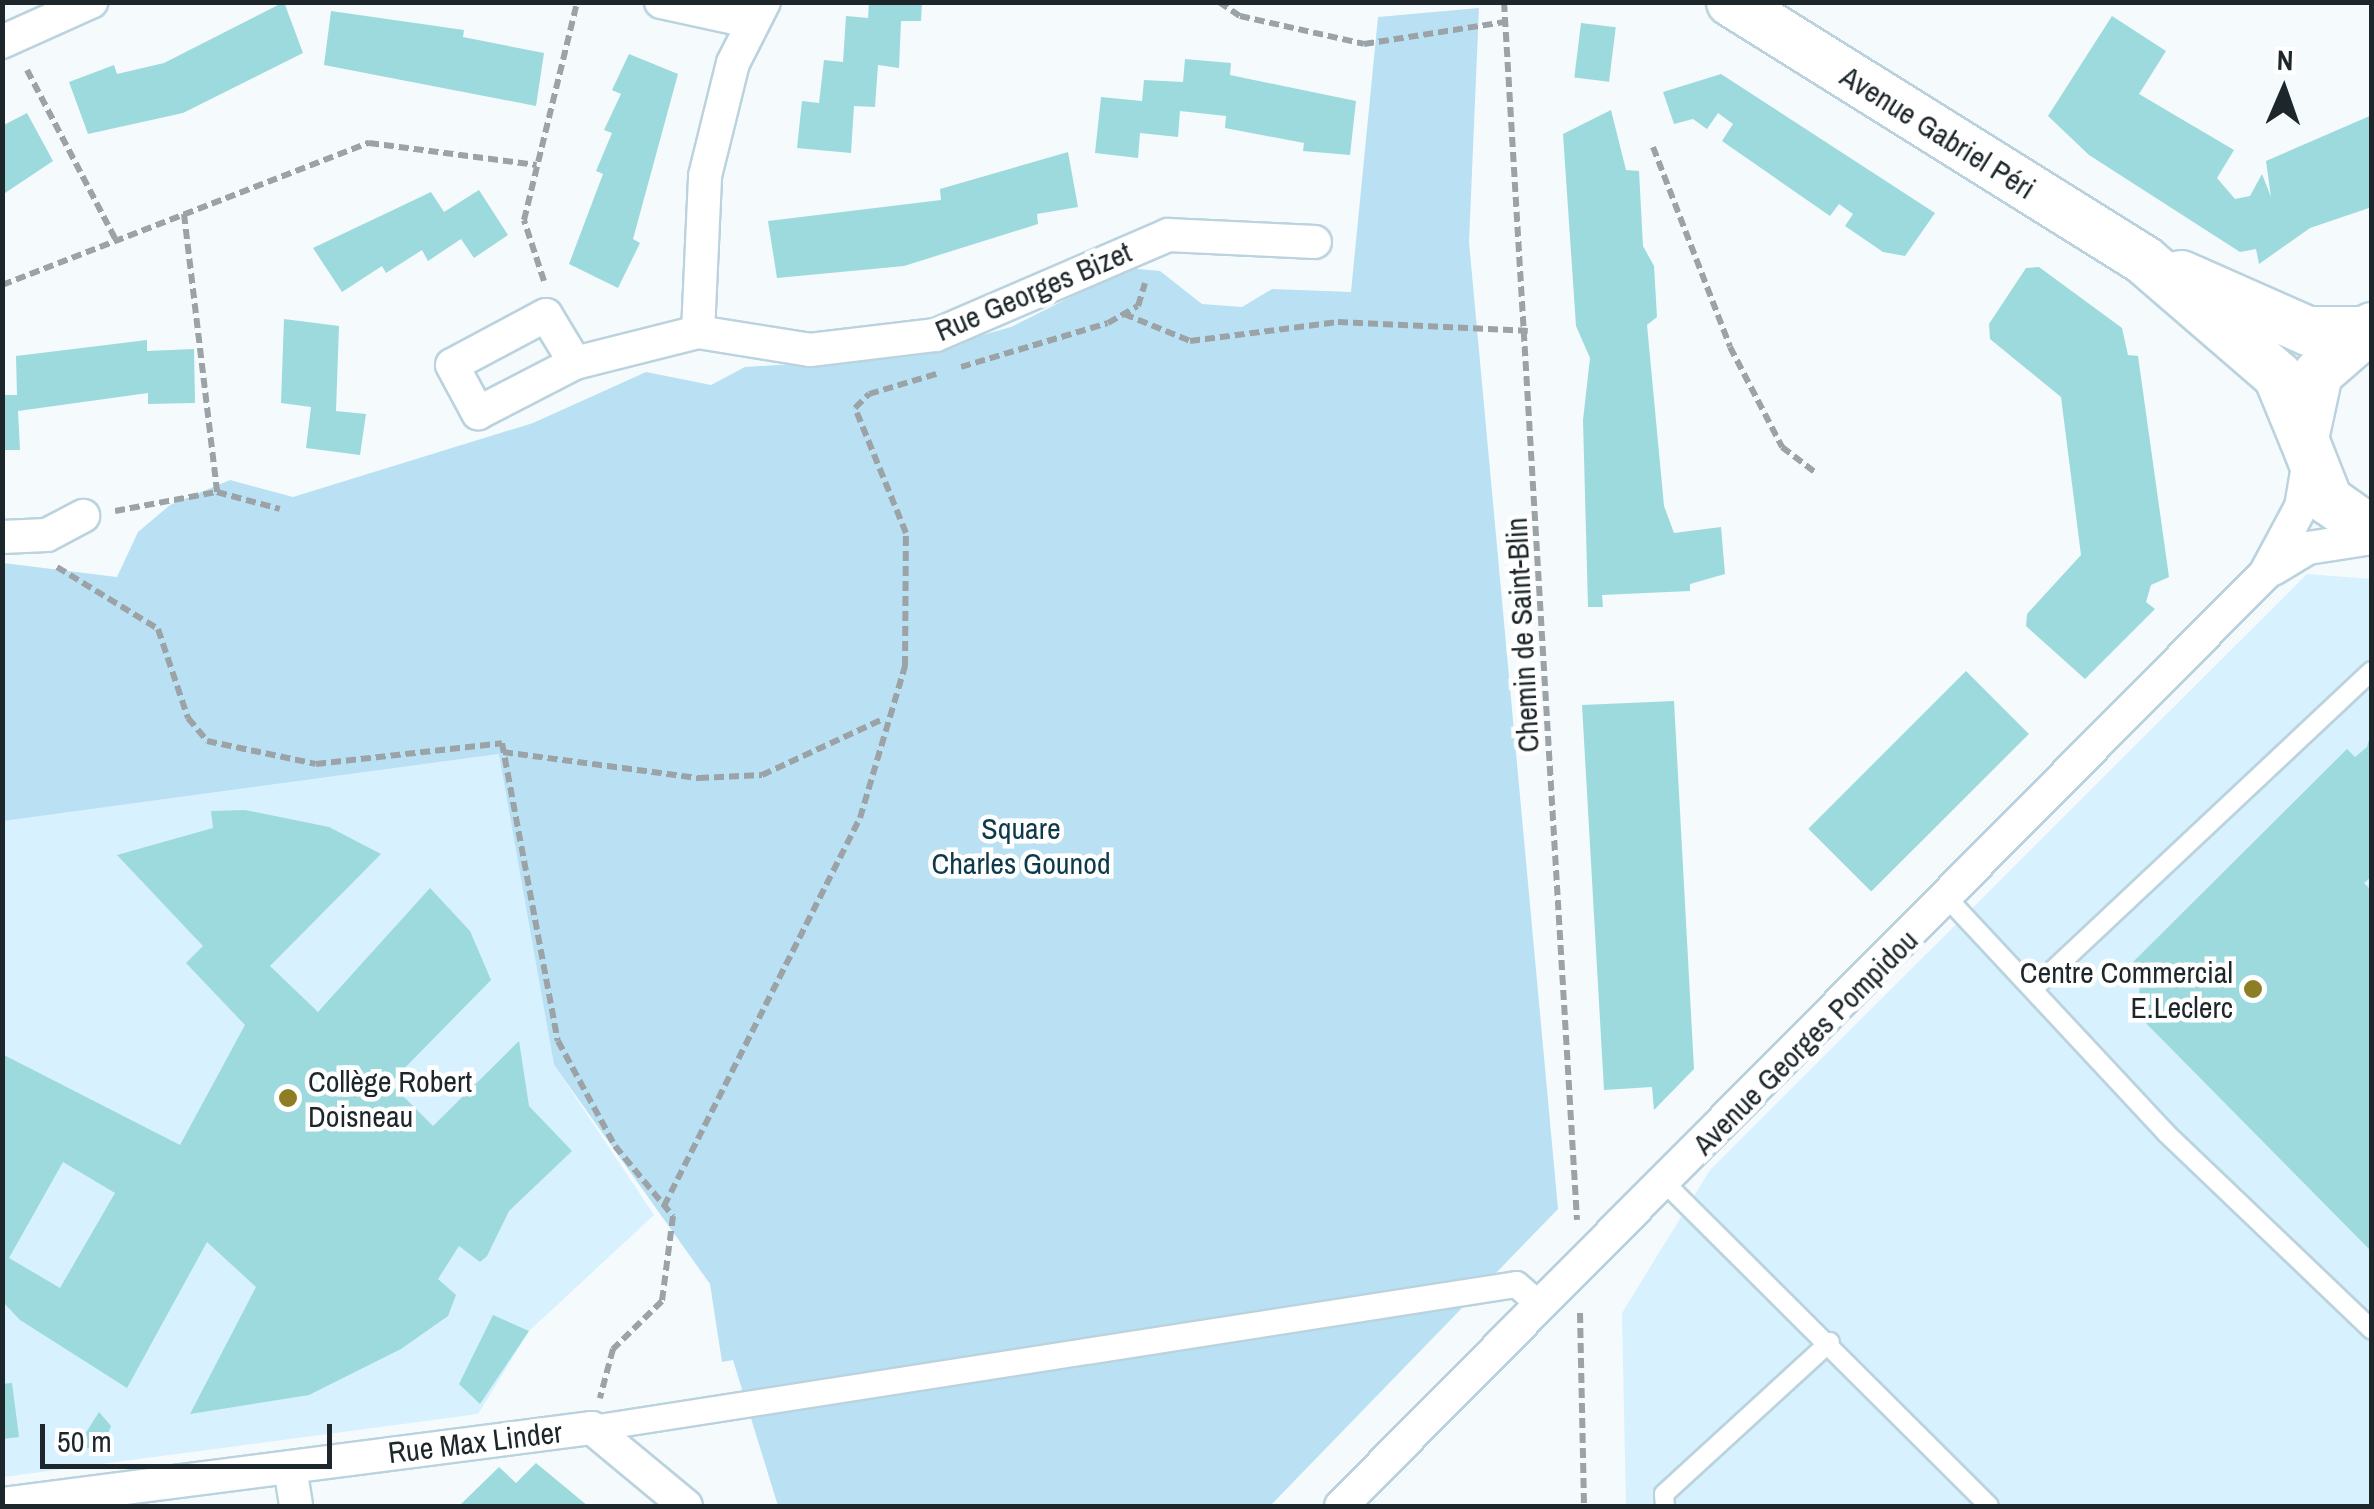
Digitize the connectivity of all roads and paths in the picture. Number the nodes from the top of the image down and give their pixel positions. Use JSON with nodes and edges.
{"nodes":[{"id":1,"x":91,"y":2,"type":"edge"},
{"id":2,"x":577,"y":2,"type":"edge"},
{"id":3,"x":661,"y":2,"type":"edge"},
{"id":4,"x":1219,"y":2,"type":"edge"},
{"id":5,"x":1504,"y":2,"type":"edge"},
{"id":6,"x":1731,"y":2,"type":"edge"},
{"id":7,"x":759,"y":12,"type":"edge"},
{"id":8,"x":1504,"y":22,"type":"junction"},
{"id":9,"x":6,"y":40,"type":"edge"},
{"id":10,"x":1653,"y":147,"type":"dead end"},
{"id":11,"x":537,"y":166,"type":"junction"},
{"id":12,"x":184,"y":214,"type":"junction"},
{"id":13,"x":115,"y":238,"type":"junction"},
{"id":14,"x":1148,"y":242,"type":"junction"},
{"id":15,"x":1315,"y":242,"type":"dead end"},
{"id":16,"x":2145,"y":261,"type":"junction"},
{"id":17,"x":2,"y":285,"type":"edge"},
{"id":18,"x":546,"y":314,"type":"junction"},
{"id":19,"x":1124,"y":314,"type":"junction"},
{"id":20,"x":2367,"y":329,"type":"edge"},
{"id":21,"x":1528,"y":330,"type":"junction"},
{"id":22,"x":698,"y":332,"type":"junction"},
{"id":23,"x":575,"y":362,"type":"junction"},
{"id":24,"x":2306,"y":449,"type":"junction"},
{"id":25,"x":1816,"y":473,"type":"dead end"},
{"id":26,"x":217,"y":492,"type":"junction"},
{"id":27,"x":280,"y":509,"type":"dead end"},
{"id":28,"x":83,"y":516,"type":"joint"},
{"id":29,"x":47,"y":535,"type":"junction"},
{"id":30,"x":2372,"y":535,"type":"edge"},
{"id":31,"x":2,"y":537,"type":"edge"},
{"id":32,"x":2265,"y":574,"type":"junction"},
{"id":33,"x":2372,"y":671,"type":"edge"},
{"id":34,"x":882,"y":720,"type":"junction"},
{"id":35,"x":503,"y":752,"type":"junction"},
{"id":36,"x":1948,"y":899,"type":"junction"},
{"id":37,"x":2034,"y":988,"type":"junction"},
{"id":38,"x":1663,"y":1181,"type":"junction"},
{"id":39,"x":664,"y":1206,"type":"junction"},
{"id":40,"x":1579,"y":1265,"type":"junction"},
{"id":41,"x":1540,"y":1305,"type":"junction"},
{"id":42,"x":2372,"y":1330,"type":"edge"},
{"id":43,"x":1830,"y":1342,"type":"junction"},
{"id":44,"x":592,"y":1428,"type":"junction"},
{"id":45,"x":290,"y":1466,"type":"junction"},
{"id":46,"x":2,"y":1504,"type":"edge"},
{"id":47,"x":296,"y":1506,"type":"edge"},
{"id":48,"x":686,"y":1506,"type":"edge"},
{"id":49,"x":1341,"y":1506,"type":"edge"},
{"id":50,"x":1584,"y":1506,"type":"edge"},
{"id":51,"x":1665,"y":1506,"type":"edge"},
{"id":52,"x":1989,"y":1506,"type":"edge"}],
"edges":[{"from":1,"to":9,"type":"street"},
{"from":2,"to":11,"type":"path"},
{"from":3,"to":7,"type":"street"},
{"from":4,"to":8,"type":"path"},
{"from":5,"to":8,"type":"path","name":"Chemin de Saint-Blin"},
{"from":6,"to":16,"type":"main road","name":"Avenue Gabriel Péri"},
{"from":7,"to":22,"type":"street"},
{"from":8,"to":21,"type":"path","name":"Chemin de Saint-Blin"},
{"from":9,"to":13,"type":"path"},
{"from":10,"to":25,"type":"path"},
{"from":11,"to":12,"type":"path"},
{"from":11,"to":18,"type":"path"},
{"from":12,"to":13,"type":"path"},
{"from":12,"to":26,"type":"path"},
{"from":13,"to":17,"type":"path"},
{"from":14,"to":15,"type":"street","name":"Rue Georges Bizet"},
{"from":14,"to":19,"type":"path"},
{"from":14,"to":22,"type":"street","name":"Rue Georges Bizet"},
{"from":16,"to":20,"type":"main road","name":"Avenue Gabriel Péri"},
{"from":16,"to":24,"type":"main road","name":"Avenue Gabriel Péri"},
{"from":18,"to":23,"type":"street"},
{"from":18,"to":23,"type":"street","name":"Rue Georges Bizet"},
{"from":19,"to":21,"type":"path"},
{"from":19,"to":34,"type":"path"},
{"from":20,"to":24,"type":"main road"},
{"from":21,"to":40,"type":"path","name":"Chemin de Saint-Blin"},
{"from":22,"to":23,"type":"street","name":"Rue Georges Bizet"},
{"from":24,"to":30,"type":"main road","name":"Avenue Gabriel Péri"},
{"from":24,"to":32,"type":"street","name":"Avenue Georges Pompidou"},
{"from":26,"to":27,"type":"path"},
{"from":26,"to":28,"type":"path"},
{"from":28,"to":29,"type":"street"},
{"from":29,"to":31,"type":"street"},
{"from":29,"to":35,"type":"path"},
{"from":30,"to":32,"type":"street","name":"Avenue Georges Pompidou"},
{"from":32,"to":36,"type":"street","name":"Avenue Georges Pompidou"},
{"from":33,"to":37,"type":"lane"},
{"from":34,"to":35,"type":"path"},
{"from":34,"to":39,"type":"path"},
{"from":35,"to":39,"type":"path"},
{"from":36,"to":37,"type":"lane"},
{"from":36,"to":38,"type":"street","name":"Avenue Georges Pompidou"},
{"from":37,"to":42,"type":"lane"},
{"from":38,"to":40,"type":"street","name":"Avenue Georges Pompidou"},
{"from":38,"to":43,"type":"lane"},
{"from":39,"to":44,"type":"path"},
{"from":40,"to":41,"type":"street","name":"Avenue Georges Pompidou"},
{"from":40,"to":50,"type":"path","name":"Chemin de Saint-Blin"},
{"from":41,"to":44,"type":"street"},
{"from":41,"to":49,"type":"street","name":"Avenue Georges Pompidou"},
{"from":43,"to":51,"type":"lane"},
{"from":43,"to":52,"type":"lane"},
{"from":44,"to":45,"type":"street","name":"Rue Max Linder"},
{"from":44,"to":48,"type":"street"},
{"from":45,"to":46,"type":"street","name":"Rue Max Linder"},
{"from":45,"to":47,"type":"street"}]}
